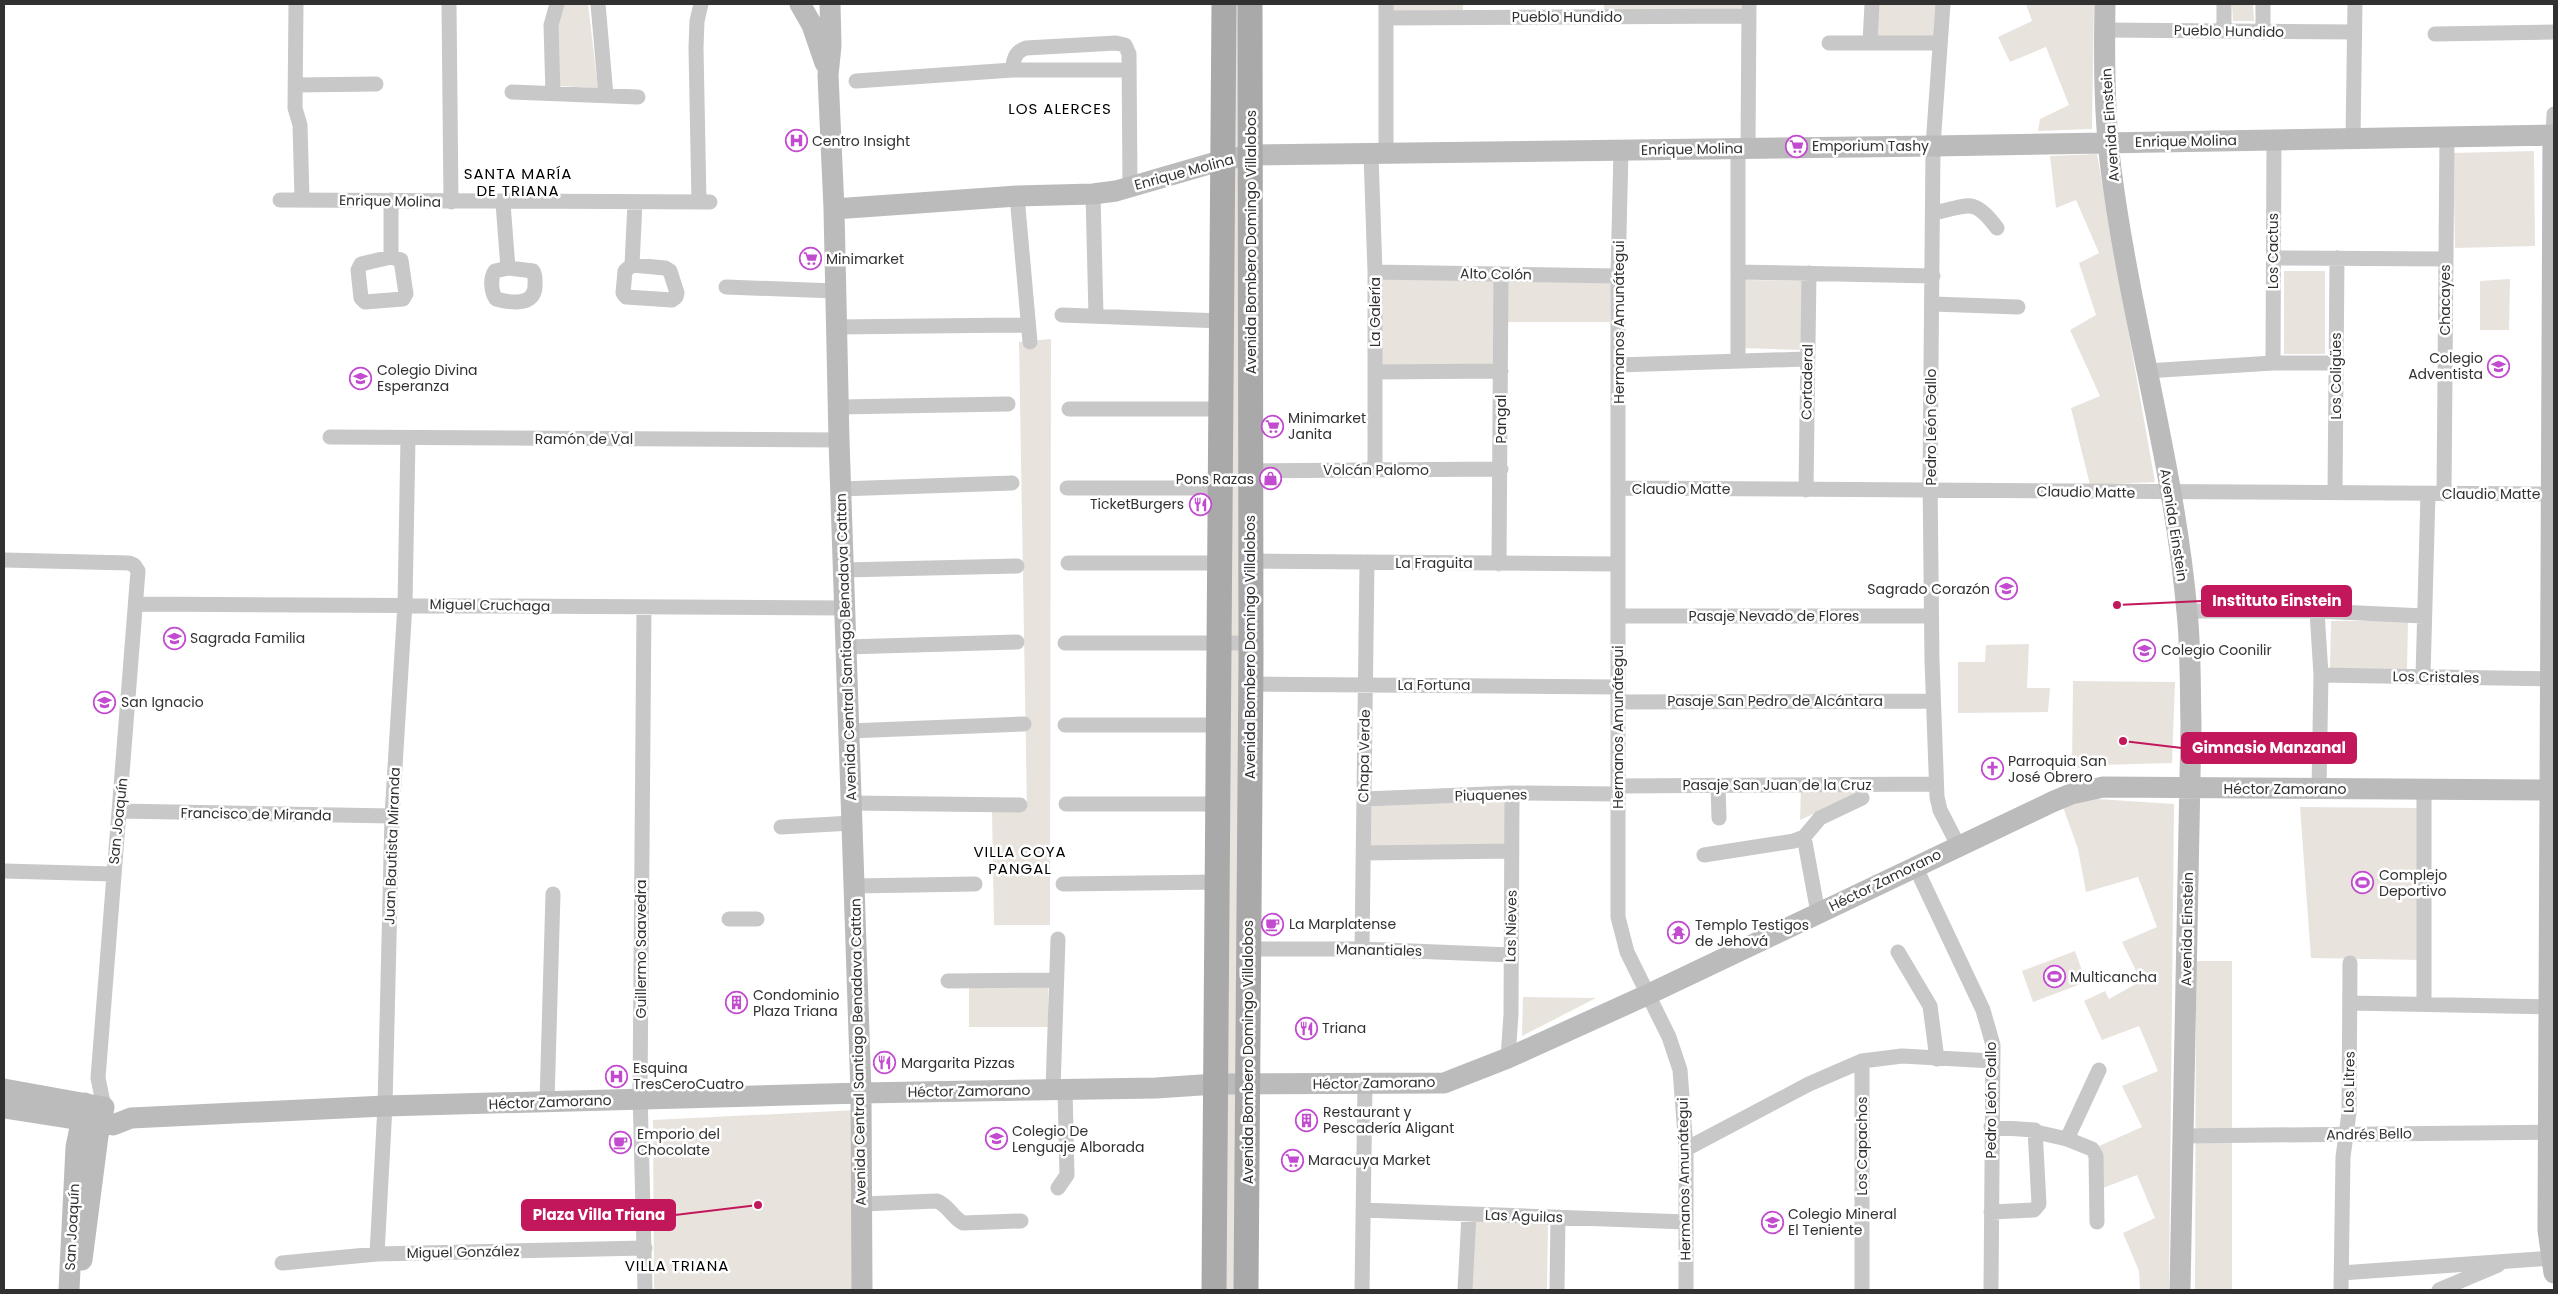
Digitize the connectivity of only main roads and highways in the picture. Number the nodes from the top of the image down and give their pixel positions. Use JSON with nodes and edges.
{"nodes":[{"id":1,"x":1224,"y":4,"type":"edge"},
{"id":2,"x":1250,"y":4,"type":"edge"},
{"id":3,"x":1214,"y":1290,"type":"edge"},
{"id":4,"x":1246,"y":1290,"type":"edge"}],
"edges":[{"from":1,"to":3,"type":"main road","name":"Avenida Bombero Domingo Villalobos"},
{"from":2,"to":4,"type":"main road","name":"Avenida Bombero Domingo Villalobos"}]}
